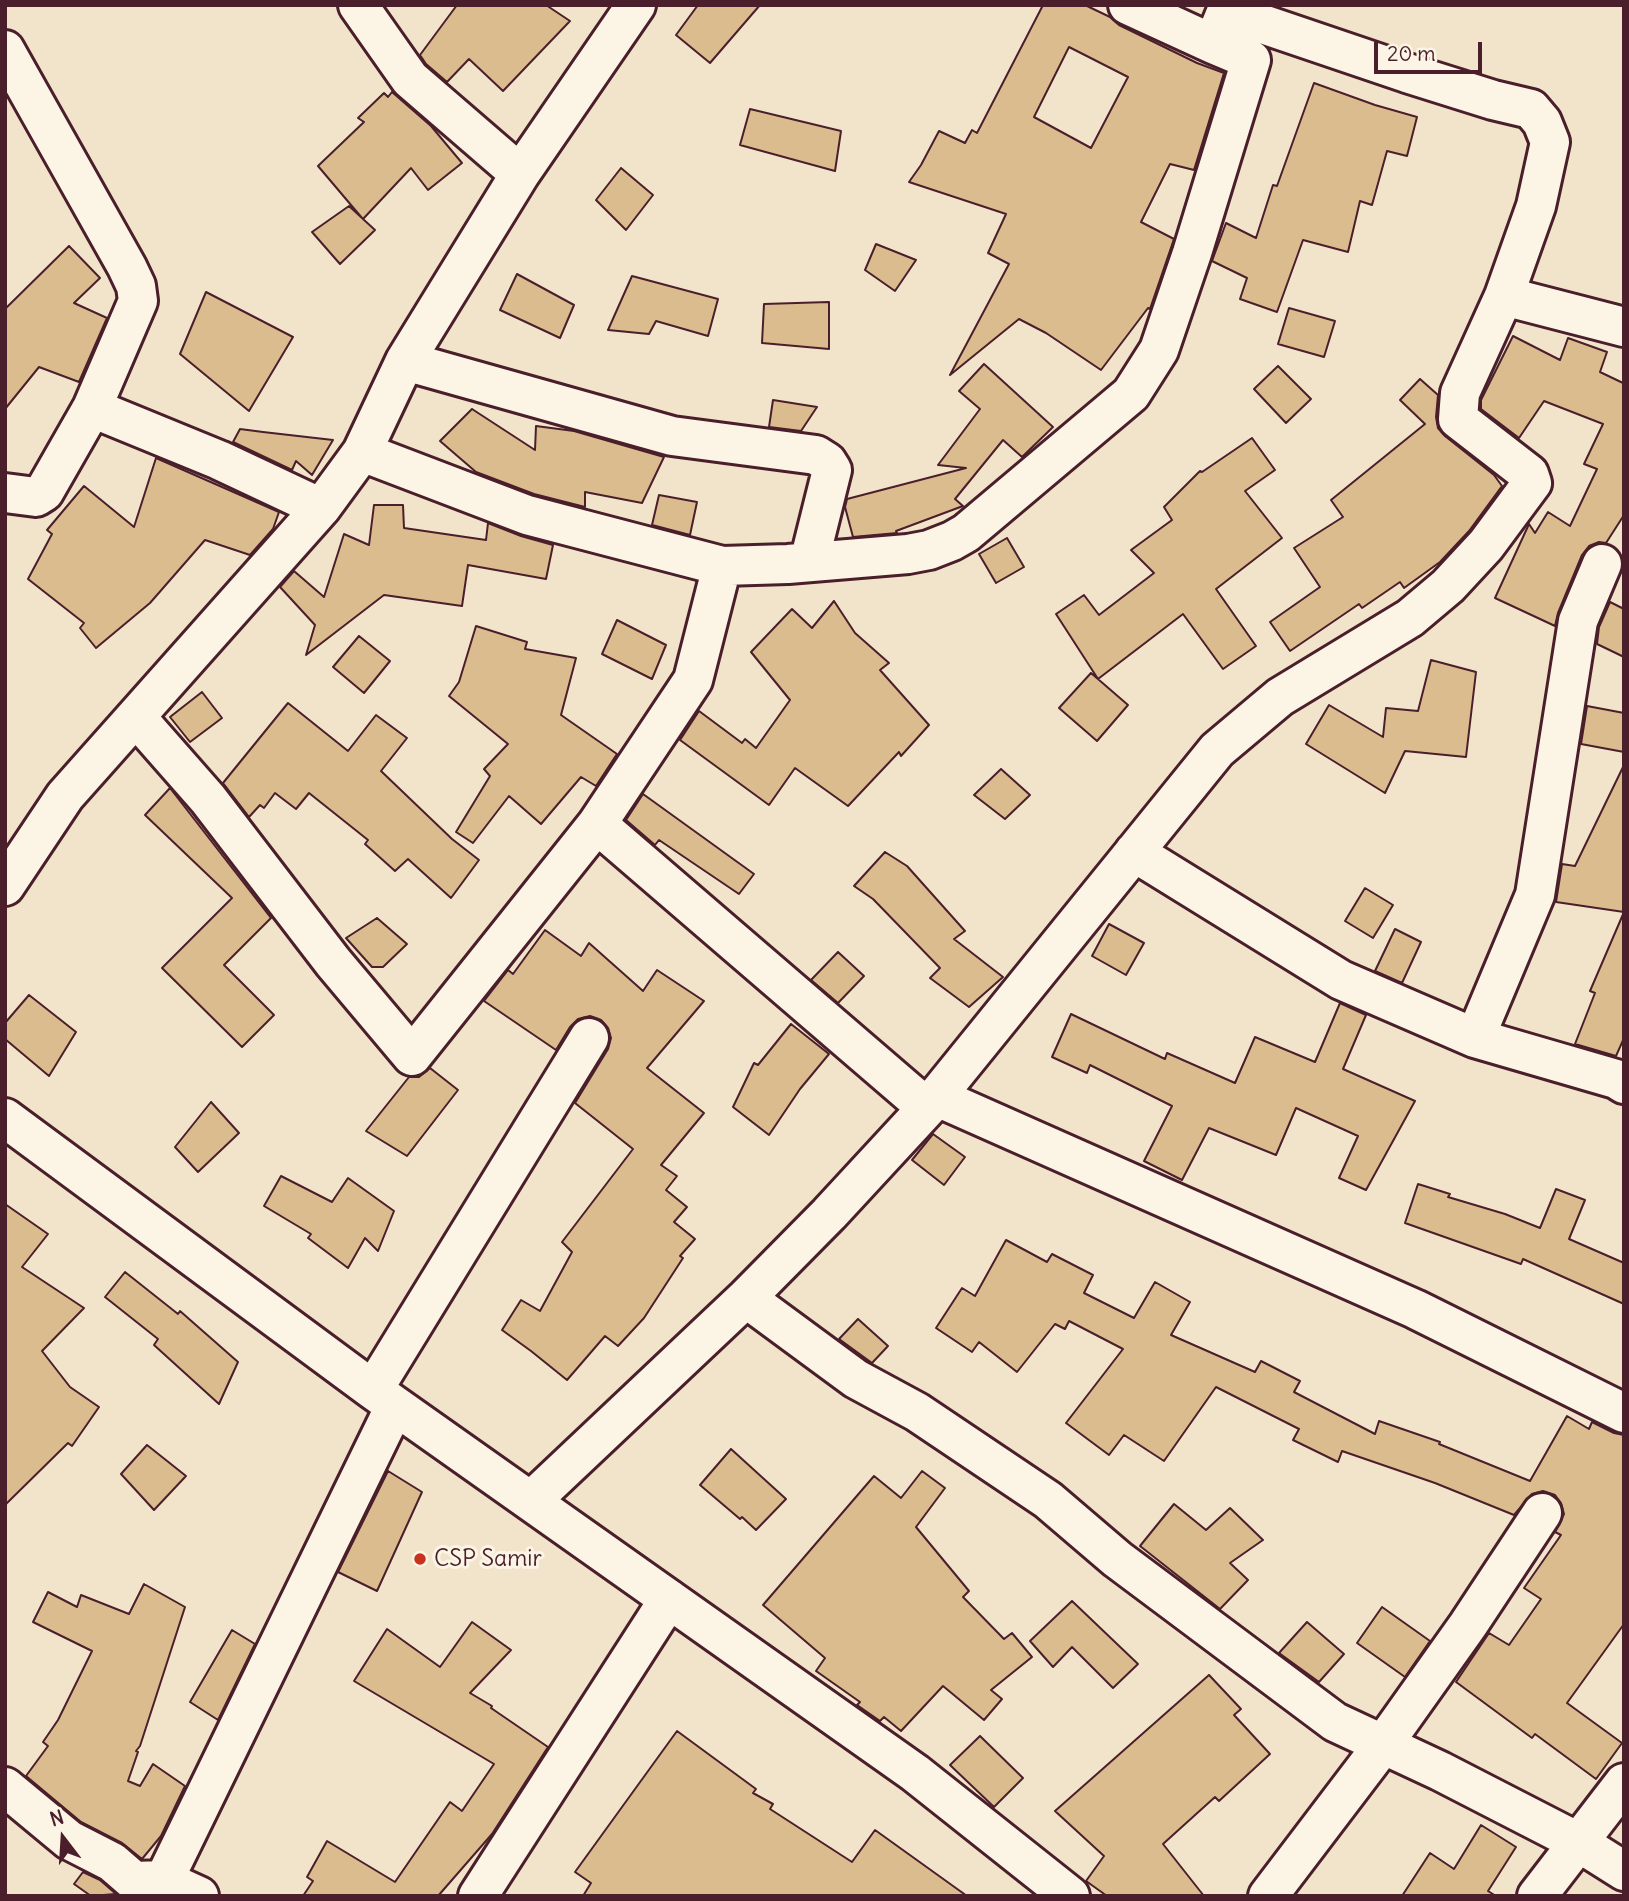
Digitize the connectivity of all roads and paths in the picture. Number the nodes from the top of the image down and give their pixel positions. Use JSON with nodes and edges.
{"nodes":[{"id":1,"x":358,"y":5,"type":"edge"},
{"id":2,"x":636,"y":5,"type":"edge"},
{"id":3,"x":1128,"y":5,"type":"edge"},
{"id":4,"x":1223,"y":20,"type":"edge"},
{"id":5,"x":5,"y":50,"type":"edge"},
{"id":6,"x":520,"y":174,"type":"junction"},
{"id":7,"x":1504,"y":296,"type":"junction"},
{"id":8,"x":1624,"y":327,"type":"edge"},
{"id":9,"x":405,"y":361,"type":"junction"},
{"id":10,"x":92,"y":408,"type":"junction"},
{"id":11,"x":362,"y":452,"type":"junction"},
{"id":12,"x":5,"y":493,"type":"edge"},
{"id":13,"x":321,"y":508,"type":"junction"},
{"id":14,"x":809,"y":562,"type":"junction"},
{"id":15,"x":1602,"y":564,"type":"dead end"},
{"id":16,"x":722,"y":566,"type":"junction"},
{"id":17,"x":135,"y":717,"type":"junction"},
{"id":18,"x":597,"y":824,"type":"junction"},
{"id":19,"x":1134,"y":852,"type":"junction"},
{"id":20,"x":5,"y":886,"type":"edge"},
{"id":21,"x":589,"y":1038,"type":"dead end"},
{"id":22,"x":1475,"y":1038,"type":"junction"},
{"id":23,"x":1621,"y":1074,"type":"edge"},
{"id":24,"x":932,"y":1102,"type":"junction"},
{"id":25,"x":5,"y":1118,"type":"edge"},
{"id":26,"x":746,"y":1298,"type":"junction"},
{"id":27,"x":384,"y":1398,"type":"junction"},
{"id":28,"x":1624,"y":1413,"type":"edge"},
{"id":29,"x":531,"y":1501,"type":"junction"},
{"id":30,"x":1542,"y":1513,"type":"dead end"},
{"id":31,"x":669,"y":1599,"type":"junction"},
{"id":32,"x":1382,"y":1746,"type":"junction"},
{"id":33,"x":1624,"y":1783,"type":"edge"},
{"id":34,"x":5,"y":1787,"type":"edge"},
{"id":35,"x":1578,"y":1842,"type":"junction"},
{"id":36,"x":1624,"y":1871,"type":"edge"},
{"id":37,"x":164,"y":1880,"type":"junction"},
{"id":38,"x":199,"y":1896,"type":"edge"},
{"id":39,"x":478,"y":1896,"type":"edge"},
{"id":40,"x":1070,"y":1896,"type":"edge"},
{"id":41,"x":1268,"y":1896,"type":"edge"},
{"id":42,"x":1537,"y":1896,"type":"edge"}],
"edges":[{"from":1,"to":6,"type":"street"},
{"from":2,"to":6,"type":"street"},
{"from":3,"to":4,"type":"street"},
{"from":4,"to":7,"type":"street"},
{"from":4,"to":14,"type":"street"},
{"from":5,"to":10,"type":"street"},
{"from":6,"to":9,"type":"street"},
{"from":7,"to":8,"type":"street"},
{"from":7,"to":19,"type":"street"},
{"from":9,"to":11,"type":"street"},
{"from":9,"to":14,"type":"street"},
{"from":10,"to":12,"type":"street"},
{"from":10,"to":13,"type":"street"},
{"from":11,"to":13,"type":"street"},
{"from":11,"to":16,"type":"street"},
{"from":13,"to":17,"type":"street"},
{"from":14,"to":16,"type":"street"},
{"from":15,"to":22,"type":"street"},
{"from":16,"to":18,"type":"street"},
{"from":17,"to":18,"type":"street"},
{"from":17,"to":20,"type":"street"},
{"from":18,"to":24,"type":"street"},
{"from":19,"to":22,"type":"street"},
{"from":19,"to":24,"type":"street"},
{"from":21,"to":27,"type":"street"},
{"from":22,"to":23,"type":"street"},
{"from":24,"to":26,"type":"street"},
{"from":24,"to":28,"type":"street"},
{"from":25,"to":27,"type":"street"},
{"from":26,"to":29,"type":"street"},
{"from":26,"to":32,"type":"street"},
{"from":27,"to":29,"type":"street"},
{"from":27,"to":37,"type":"street"},
{"from":29,"to":31,"type":"street"},
{"from":30,"to":32,"type":"street"},
{"from":31,"to":39,"type":"street"},
{"from":31,"to":40,"type":"street"},
{"from":32,"to":35,"type":"street"},
{"from":32,"to":41,"type":"street"},
{"from":33,"to":35,"type":"street"},
{"from":34,"to":37,"type":"street"},
{"from":35,"to":36,"type":"street"},
{"from":35,"to":42,"type":"street"},
{"from":37,"to":38,"type":"street"}]}
